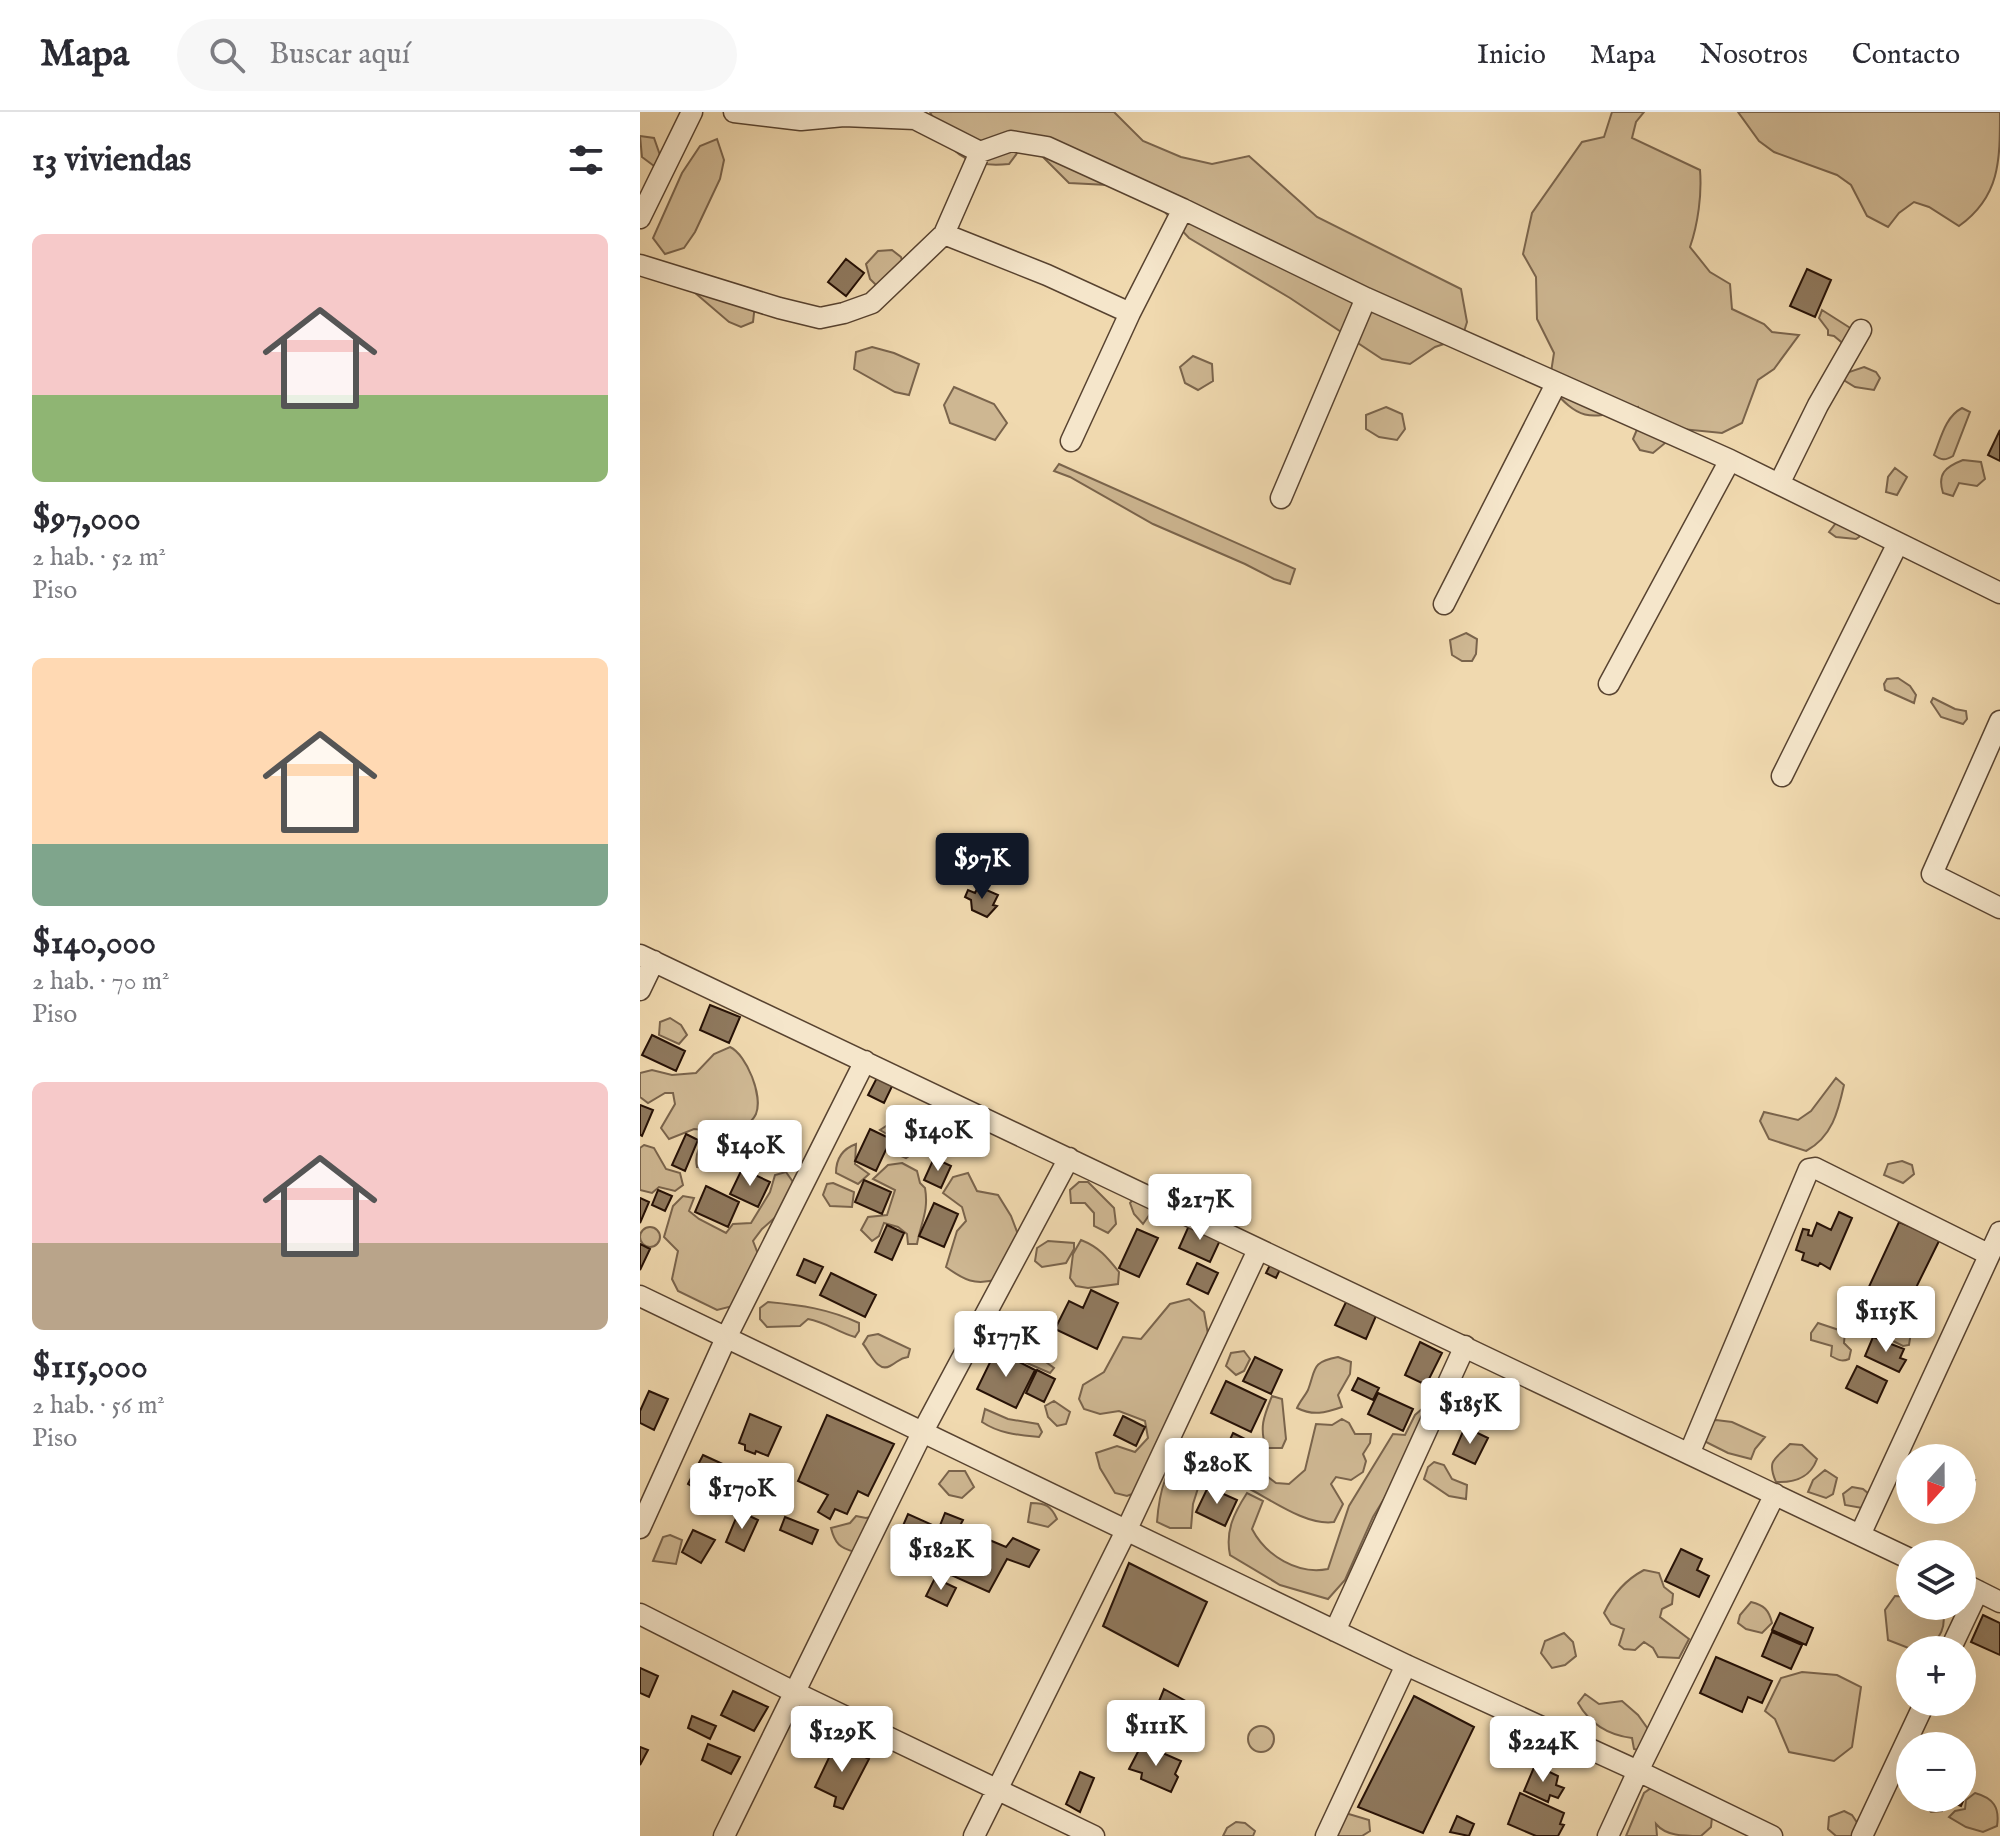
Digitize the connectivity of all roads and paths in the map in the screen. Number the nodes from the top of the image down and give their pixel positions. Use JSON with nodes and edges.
{"nodes":[{"id":1,"x":692,"y":112,"type":"edge"},
{"id":2,"x":734,"y":112,"type":"edge"},
{"id":3,"x":980,"y":152,"type":"junction"},
{"id":4,"x":1183,"y":209,"type":"junction"},
{"id":5,"x":640,"y":218,"type":"edge"},
{"id":6,"x":944,"y":234,"type":"junction"},
{"id":7,"x":640,"y":265,"type":"edge"},
{"id":8,"x":1366,"y":298,"type":"junction"},
{"id":9,"x":1130,"y":313,"type":"junction"},
{"id":10,"x":1861,"y":330,"type":"dead end"},
{"id":11,"x":1556,"y":384,"type":"junction"},
{"id":12,"x":1071,"y":441,"type":"dead end"},
{"id":13,"x":1730,"y":460,"type":"junction"},
{"id":14,"x":1779,"y":484,"type":"junction"},
{"id":15,"x":1281,"y":498,"type":"dead end"},
{"id":16,"x":1898,"y":543,"type":"junction"},
{"id":17,"x":1998,"y":586,"type":"edge"},
{"id":18,"x":1444,"y":604,"type":"dead end"},
{"id":19,"x":1609,"y":684,"type":"dead end"},
{"id":20,"x":2000,"y":721,"type":"edge"},
{"id":21,"x":1782,"y":776,"type":"dead end"},
{"id":22,"x":2000,"y":908,"type":"edge"},
{"id":23,"x":647,"y":958,"type":"edge"},
{"id":24,"x":640,"y":990,"type":"edge"},
{"id":25,"x":865,"y":1061,"type":"junction"},
{"id":26,"x":1069,"y":1158,"type":"junction"},
{"id":27,"x":2000,"y":1232,"type":"edge"},
{"id":28,"x":1258,"y":1250,"type":"junction"},
{"id":29,"x":1988,"y":1254,"type":"junction"},
{"id":30,"x":640,"y":1296,"type":"edge"},
{"id":31,"x":726,"y":1338,"type":"junction"},
{"id":32,"x":1465,"y":1346,"type":"junction"},
{"id":33,"x":922,"y":1433,"type":"junction"},
{"id":34,"x":1689,"y":1454,"type":"junction"},
{"id":35,"x":1775,"y":1494,"type":"junction"},
{"id":36,"x":640,"y":1528,"type":"edge"},
{"id":37,"x":1126,"y":1531,"type":"junction"},
{"id":38,"x":1860,"y":1535,"type":"junction"},
{"id":39,"x":1896,"y":1552,"type":"edge"},
{"id":40,"x":1976,"y":1590,"type":"edge"},
{"id":41,"x":2000,"y":1602,"type":"edge"},
{"id":42,"x":640,"y":1614,"type":"edge"},
{"id":43,"x":1335,"y":1631,"type":"junction"},
{"id":44,"x":1406,"y":1665,"type":"junction"},
{"id":45,"x":794,"y":1692,"type":"junction"},
{"id":46,"x":1918,"y":1716,"type":"edge"},
{"id":47,"x":1638,"y":1771,"type":"junction"},
{"id":48,"x":998,"y":1788,"type":"junction"},
{"id":49,"x":724,"y":1836,"type":"edge"},
{"id":50,"x":974,"y":1836,"type":"edge"},
{"id":51,"x":1094,"y":1836,"type":"edge"},
{"id":52,"x":1326,"y":1836,"type":"edge"},
{"id":53,"x":1608,"y":1836,"type":"edge"},
{"id":54,"x":1772,"y":1836,"type":"edge"},
{"id":55,"x":1862,"y":1836,"type":"edge"}],
"edges":[{"from":1,"to":5,"type":"street"},
{"from":2,"to":3,"type":"street"},
{"from":3,"to":4,"type":"street"},
{"from":3,"to":6,"type":"street"},
{"from":4,"to":8,"type":"street"},
{"from":4,"to":9,"type":"street"},
{"from":6,"to":7,"type":"street"},
{"from":6,"to":9,"type":"street"},
{"from":8,"to":11,"type":"street"},
{"from":8,"to":15,"type":"street"},
{"from":9,"to":12,"type":"street"},
{"from":10,"to":14,"type":"street"},
{"from":11,"to":13,"type":"street"},
{"from":11,"to":18,"type":"street"},
{"from":13,"to":14,"type":"street"},
{"from":13,"to":19,"type":"street"},
{"from":14,"to":16,"type":"street"},
{"from":16,"to":17,"type":"street"},
{"from":16,"to":21,"type":"street"},
{"from":20,"to":22,"type":"street"},
{"from":23,"to":24,"type":"street"},
{"from":23,"to":25,"type":"street"},
{"from":25,"to":26,"type":"street"},
{"from":25,"to":31,"type":"street"},
{"from":26,"to":28,"type":"street"},
{"from":26,"to":33,"type":"street"},
{"from":27,"to":29,"type":"street"},
{"from":28,"to":32,"type":"street"},
{"from":28,"to":37,"type":"street"},
{"from":29,"to":34,"type":"street"},
{"from":29,"to":38,"type":"street"},
{"from":30,"to":31,"type":"street"},
{"from":31,"to":33,"type":"street"},
{"from":31,"to":36,"type":"street"},
{"from":32,"to":34,"type":"street"},
{"from":32,"to":43,"type":"street"},
{"from":33,"to":37,"type":"street"},
{"from":33,"to":45,"type":"street"},
{"from":34,"to":35,"type":"street"},
{"from":35,"to":38,"type":"street"},
{"from":35,"to":47,"type":"street"},
{"from":37,"to":43,"type":"street"},
{"from":37,"to":48,"type":"street"},
{"from":38,"to":39,"type":"street"},
{"from":40,"to":41,"type":"street"},
{"from":42,"to":45,"type":"street"},
{"from":43,"to":44,"type":"street"},
{"from":44,"to":47,"type":"street"},
{"from":44,"to":52,"type":"street"},
{"from":45,"to":48,"type":"street"},
{"from":45,"to":49,"type":"street"},
{"from":46,"to":55,"type":"street"},
{"from":47,"to":53,"type":"street"},
{"from":47,"to":54,"type":"street"},
{"from":48,"to":50,"type":"street"},
{"from":48,"to":51,"type":"street"}]}
